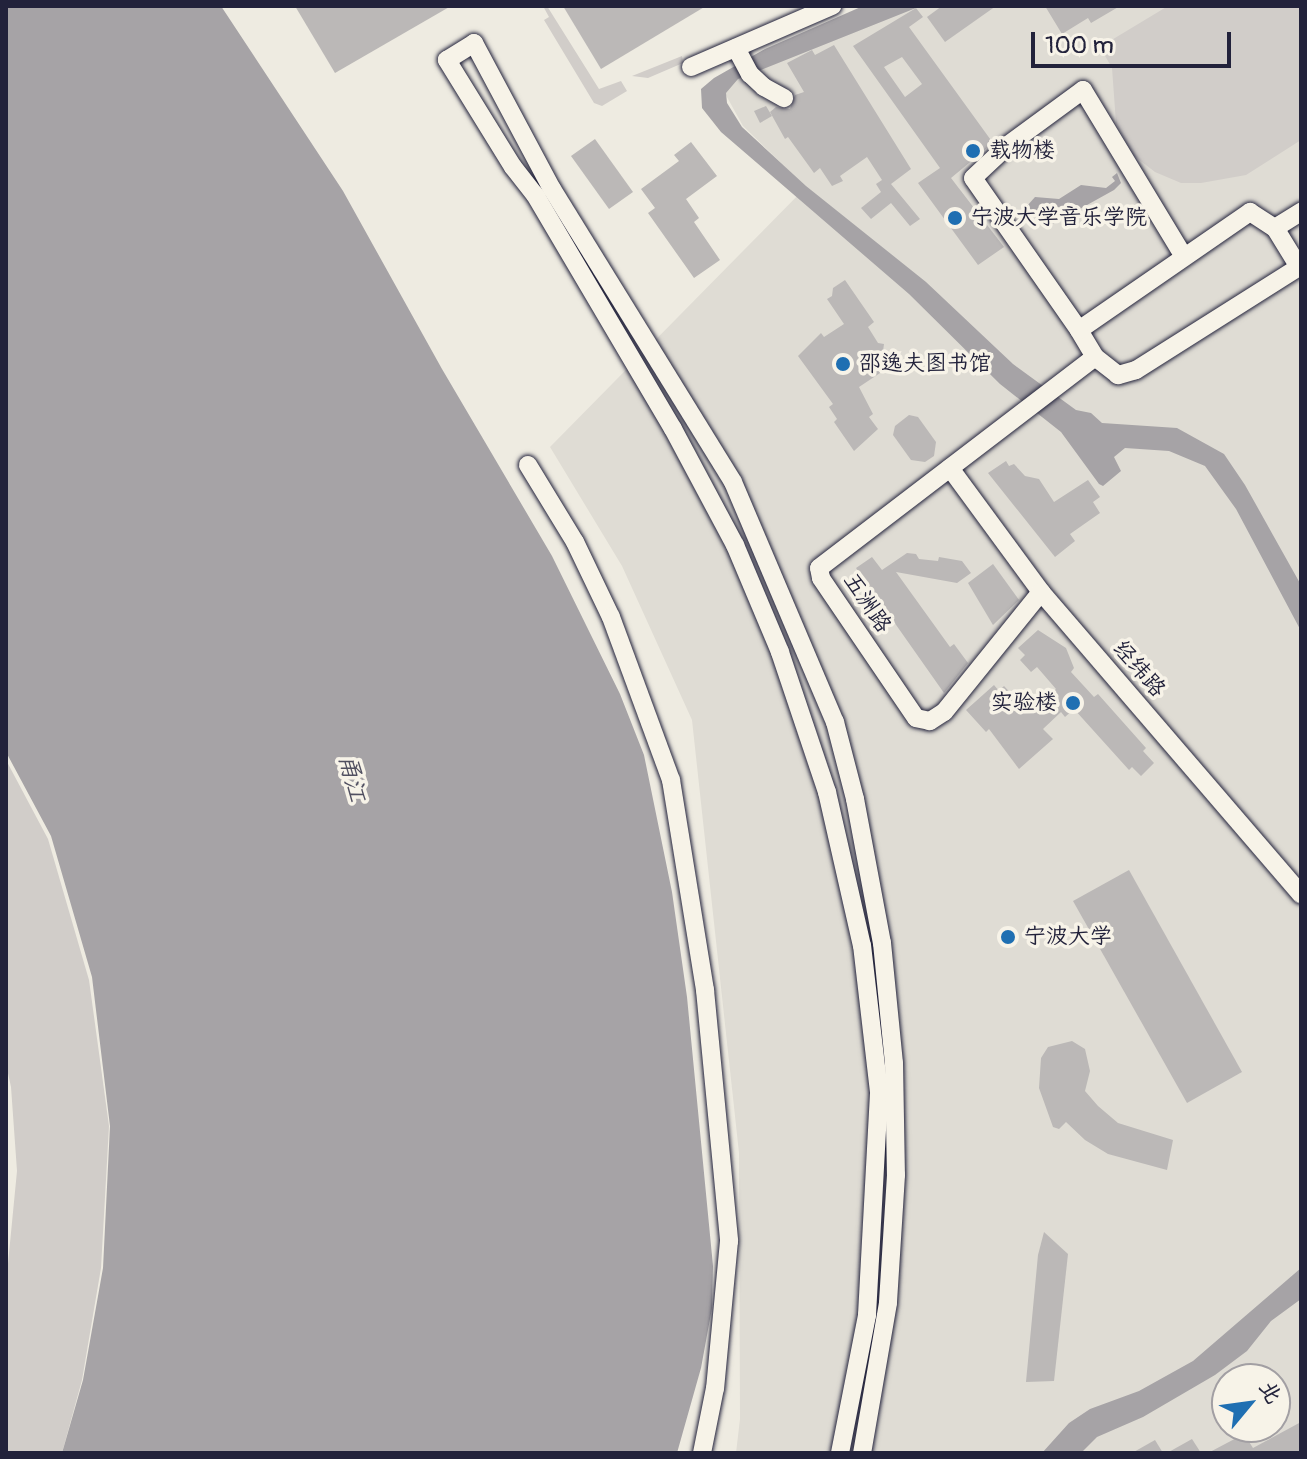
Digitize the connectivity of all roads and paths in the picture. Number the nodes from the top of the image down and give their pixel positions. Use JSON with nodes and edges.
{"nodes":[{"id":1,"x":832,"y":6,"type":"edge"},
{"id":2,"x":742,"y":60,"type":"junction"},
{"id":3,"x":691,"y":67,"type":"dead end"},
{"id":4,"x":784,"y":98,"type":"dead end"},
{"id":5,"x":1301,"y":212,"type":"edge"},
{"id":6,"x":1275,"y":228,"type":"junction"},
{"id":7,"x":1184,"y":257,"type":"junction"},
{"id":8,"x":1300,"y":267,"type":"edge"},
{"id":9,"x":1079,"y":330,"type":"junction"},
{"id":10,"x":1095,"y":357,"type":"junction"},
{"id":11,"x":528,"y":465,"type":"dead end"},
{"id":12,"x":950,"y":468,"type":"junction"},
{"id":13,"x":1041,"y":592,"type":"junction"},
{"id":14,"x":1301,"y":894,"type":"edge"},
{"id":15,"x":702,"y":1453,"type":"edge"},
{"id":16,"x":840,"y":1453,"type":"edge"},
{"id":17,"x":862,"y":1453,"type":"edge"}],
"edges":[{"from":1,"to":2,"type":"street"},
{"from":2,"to":3,"type":"street"},
{"from":2,"to":4,"type":"street"},
{"from":5,"to":6,"type":"street"},
{"from":6,"to":7,"type":"street"},
{"from":6,"to":8,"type":"street"},
{"from":7,"to":9,"type":"street"},
{"from":7,"to":9,"type":"street"},
{"from":8,"to":10,"type":"street"},
{"from":9,"to":10,"type":"street"},
{"from":10,"to":12,"type":"street","name":"五洲路"},
{"from":11,"to":15,"type":"street"},
{"from":12,"to":13,"type":"street","name":"经纬路"},
{"from":12,"to":13,"type":"street","name":"五洲路"},
{"from":13,"to":14,"type":"street","name":"经纬路"},
{"from":16,"to":17,"type":"street"}]}
